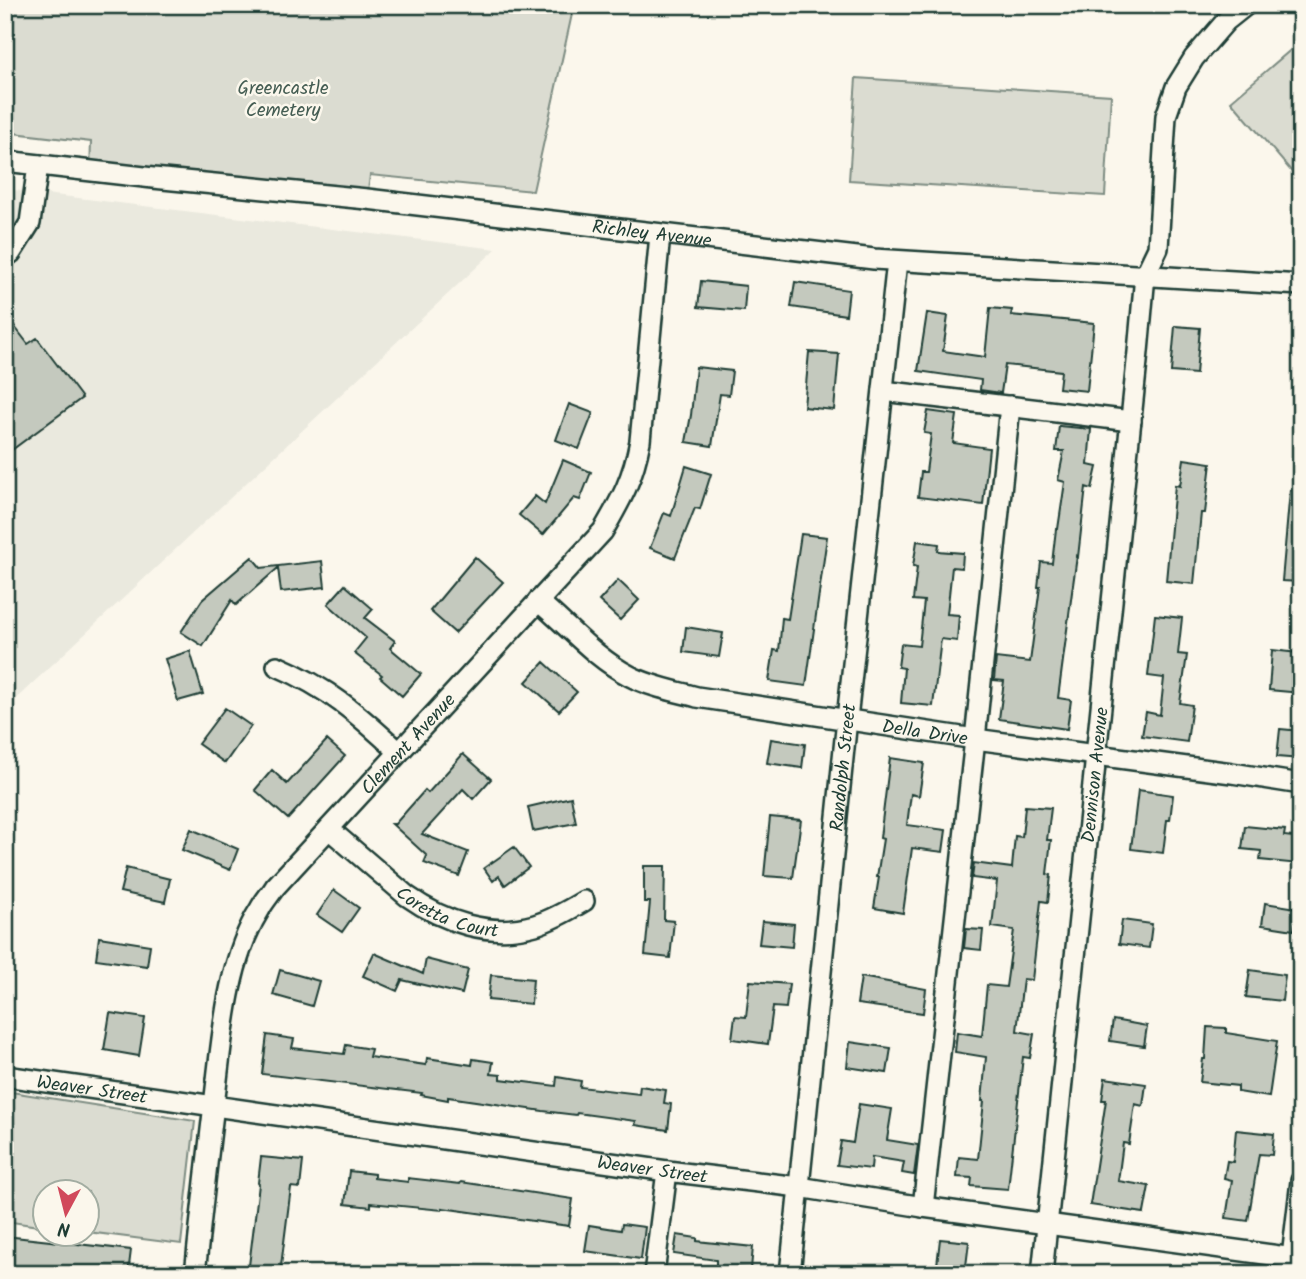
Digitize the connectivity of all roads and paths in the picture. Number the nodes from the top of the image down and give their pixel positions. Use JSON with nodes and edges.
{"nodes":[{"id":1,"x":1247,"y":5,"type":"edge"},
{"id":2,"x":5,"y":161,"type":"edge"},
{"id":3,"x":38,"y":165,"type":"junction"},
{"id":4,"x":660,"y":235,"type":"junction"},
{"id":5,"x":5,"y":257,"type":"edge"},
{"id":6,"x":897,"y":261,"type":"junction"},
{"id":7,"x":1144,"y":275,"type":"junction"},
{"id":8,"x":1301,"y":285,"type":"edge"},
{"id":9,"x":883,"y":391,"type":"junction"},
{"id":10,"x":1010,"y":407,"type":"junction"},
{"id":11,"x":1131,"y":421,"type":"junction"},
{"id":12,"x":538,"y":601,"type":"junction"},
{"id":13,"x":277,"y":666,"type":"dead end"},
{"id":14,"x":847,"y":719,"type":"junction"},
{"id":15,"x":975,"y":739,"type":"junction"},
{"id":16,"x":399,"y":752,"type":"junction"},
{"id":17,"x":1095,"y":756,"type":"junction"},
{"id":18,"x":1301,"y":783,"type":"edge"},
{"id":19,"x":329,"y":829,"type":"junction"},
{"id":20,"x":584,"y":901,"type":"dead end"},
{"id":21,"x":5,"y":1076,"type":"edge"},
{"id":22,"x":214,"y":1106,"type":"junction"},
{"id":23,"x":667,"y":1171,"type":"junction"},
{"id":24,"x":1301,"y":1181,"type":"edge"},
{"id":25,"x":799,"y":1187,"type":"junction"},
{"id":26,"x":923,"y":1207,"type":"junction"},
{"id":27,"x":1047,"y":1224,"type":"junction"},
{"id":28,"x":1294,"y":1264,"type":"edge"},
{"id":29,"x":195,"y":1274,"type":"edge"},
{"id":30,"x":654,"y":1274,"type":"edge"},
{"id":31,"x":790,"y":1274,"type":"edge"},
{"id":32,"x":1042,"y":1274,"type":"edge"}],
"edges":[{"from":1,"to":7,"type":"street","name":"Dennison Avenue"},
{"from":2,"to":3,"type":"street","name":"Richley Avenue"},
{"from":3,"to":4,"type":"street","name":"Richley Avenue"},
{"from":3,"to":5,"type":"street"},
{"from":4,"to":6,"type":"street","name":"Richley Avenue"},
{"from":4,"to":12,"type":"street","name":"Clement Avenue"},
{"from":6,"to":7,"type":"street","name":"Richley Avenue"},
{"from":6,"to":9,"type":"street","name":"Randolph Street"},
{"from":7,"to":8,"type":"street","name":"Richley Avenue"},
{"from":7,"to":11,"type":"street","name":"Dennison Avenue"},
{"from":9,"to":10,"type":"street"},
{"from":9,"to":14,"type":"street","name":"Randolph Street"},
{"from":10,"to":11,"type":"street"},
{"from":10,"to":15,"type":"street"},
{"from":11,"to":17,"type":"street","name":"Dennison Avenue"},
{"from":12,"to":14,"type":"street","name":"Della Drive"},
{"from":12,"to":16,"type":"street","name":"Clement Avenue"},
{"from":13,"to":16,"type":"street"},
{"from":14,"to":15,"type":"street","name":"Della Drive"},
{"from":14,"to":25,"type":"street","name":"Randolph Street"},
{"from":15,"to":17,"type":"street","name":"Della Drive"},
{"from":15,"to":26,"type":"street"},
{"from":16,"to":19,"type":"street","name":"Clement Avenue"},
{"from":17,"to":18,"type":"street","name":"Della Drive"},
{"from":17,"to":27,"type":"street","name":"Dennison Avenue"},
{"from":19,"to":20,"type":"street","name":"Coretta Court"},
{"from":19,"to":22,"type":"street","name":"Clement Avenue"},
{"from":21,"to":22,"type":"street","name":"Weaver Street"},
{"from":22,"to":23,"type":"street","name":"Weaver Street"},
{"from":22,"to":29,"type":"street","name":"Clement Avenue"},
{"from":23,"to":25,"type":"street","name":"Weaver Street"},
{"from":23,"to":30,"type":"street"},
{"from":24,"to":28,"type":"street"},
{"from":25,"to":26,"type":"street","name":"Weaver Street"},
{"from":25,"to":31,"type":"street","name":"Randolph Street"},
{"from":26,"to":27,"type":"street","name":"Weaver Street"},
{"from":27,"to":28,"type":"street","name":"Weaver Street"},
{"from":27,"to":32,"type":"street","name":"Dennison Avenue"}]}
